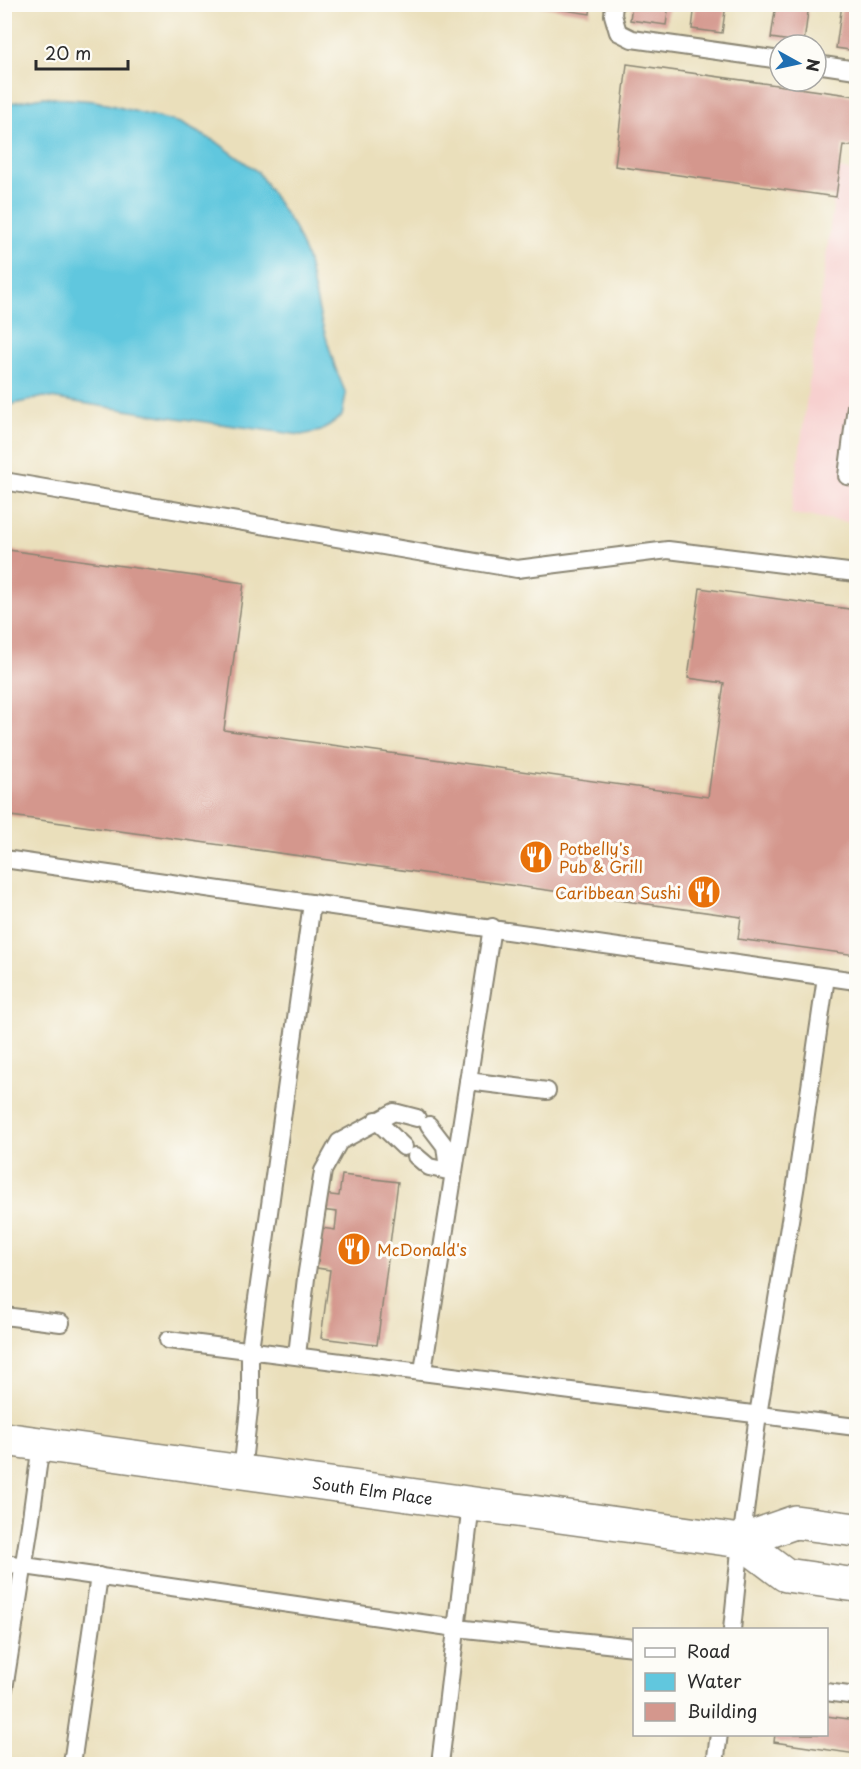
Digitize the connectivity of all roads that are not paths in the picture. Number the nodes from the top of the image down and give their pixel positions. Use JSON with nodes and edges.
{"nodes":[{"id":1,"x":614,"y":4,"type":"edge"},
{"id":2,"x":768,"y":58,"type":"edge"},
{"id":3,"x":828,"y":66,"type":"edge"},
{"id":4,"x":856,"y":70,"type":"edge"},
{"id":5,"x":856,"y":406,"type":"edge"},
{"id":6,"x":856,"y":477,"type":"edge"},
{"id":7,"x":4,"y":481,"type":"edge"},
{"id":8,"x":856,"y":573,"type":"edge"},
{"id":9,"x":4,"y":859,"type":"edge"},
{"id":10,"x":312,"y":903,"type":"junction"},
{"id":11,"x":492,"y":927,"type":"junction"},
{"id":12,"x":825,"y":977,"type":"junction"},
{"id":13,"x":856,"y":981,"type":"edge"},
{"id":14,"x":468,"y":1081,"type":"junction"},
{"id":15,"x":547,"y":1091,"type":"dead end"},
{"id":16,"x":376,"y":1120,"type":"junction"},
{"id":17,"x":451,"y":1174,"type":"junction"},
{"id":18,"x":4,"y":1316,"type":"edge"},
{"id":19,"x":61,"y":1323,"type":"dead end"},
{"id":20,"x":168,"y":1340,"type":"dead end"},
{"id":21,"x":250,"y":1349,"type":"junction"},
{"id":22,"x":297,"y":1355,"type":"junction"},
{"id":23,"x":423,"y":1371,"type":"junction"},
{"id":24,"x":758,"y":1415,"type":"junction"},
{"id":25,"x":856,"y":1427,"type":"edge"},
{"id":26,"x":4,"y":1439,"type":"edge"},
{"id":27,"x":40,"y":1444,"type":"junction"},
{"id":28,"x":242,"y":1472,"type":"junction"},
{"id":29,"x":471,"y":1504,"type":"junction"},
{"id":30,"x":856,"y":1530,"type":"edge"},
{"id":31,"x":741,"y":1541,"type":"junction"},
{"id":32,"x":4,"y":1563,"type":"edge"},
{"id":33,"x":24,"y":1566,"type":"junction"},
{"id":34,"x":99,"y":1576,"type":"junction"},
{"id":35,"x":856,"y":1585,"type":"edge"},
{"id":36,"x":456,"y":1628,"type":"junction"},
{"id":37,"x":732,"y":1628,"type":"edge"},
{"id":38,"x":633,"y":1647,"type":"edge"},
{"id":39,"x":4,"y":1689,"type":"edge"},
{"id":40,"x":828,"y":1692,"type":"edge"},
{"id":41,"x":856,"y":1696,"type":"edge"},
{"id":42,"x":719,"y":1736,"type":"edge"},
{"id":43,"x":72,"y":1764,"type":"edge"},
{"id":44,"x":440,"y":1764,"type":"edge"},
{"id":45,"x":715,"y":1764,"type":"edge"}],
"edges":[{"from":1,"to":2,"type":"lane"},
{"from":3,"to":4,"type":"lane"},
{"from":5,"to":6,"type":"lane"},
{"from":7,"to":8,"type":"lane"},
{"from":9,"to":10,"type":"lane"},
{"from":10,"to":11,"type":"lane"},
{"from":10,"to":21,"type":"lane"},
{"from":11,"to":12,"type":"lane"},
{"from":11,"to":14,"type":"lane"},
{"from":12,"to":13,"type":"lane"},
{"from":12,"to":24,"type":"lane"},
{"from":14,"to":15,"type":"lane"},
{"from":14,"to":17,"type":"lane"},
{"from":16,"to":17,"type":"lane"},
{"from":16,"to":17,"type":"lane"},
{"from":16,"to":22,"type":"lane"},
{"from":17,"to":23,"type":"lane"},
{"from":18,"to":19,"type":"lane"},
{"from":20,"to":21,"type":"lane"},
{"from":21,"to":22,"type":"lane"},
{"from":21,"to":28,"type":"lane"},
{"from":22,"to":23,"type":"lane"},
{"from":23,"to":24,"type":"lane"},
{"from":24,"to":25,"type":"lane"},
{"from":24,"to":31,"type":"lane"},
{"from":26,"to":27,"type":"main road","name":"South Elm Place"},
{"from":27,"to":28,"type":"main road","name":"South Elm Place"},
{"from":27,"to":33,"type":"lane"},
{"from":28,"to":29,"type":"main road","name":"South Elm Place"},
{"from":29,"to":31,"type":"main road","name":"South Elm Place"},
{"from":29,"to":36,"type":"lane"},
{"from":30,"to":31,"type":"main road","name":"South Elm Place"},
{"from":31,"to":35,"type":"main road","name":"South Elm Place"},
{"from":31,"to":37,"type":"lane"},
{"from":32,"to":33,"type":"lane"},
{"from":33,"to":34,"type":"lane"},
{"from":33,"to":39,"type":"lane"},
{"from":34,"to":36,"type":"lane"},
{"from":34,"to":43,"type":"lane"},
{"from":36,"to":38,"type":"lane"},
{"from":36,"to":44,"type":"lane"},
{"from":40,"to":41,"type":"lane"},
{"from":42,"to":45,"type":"lane"}]}
